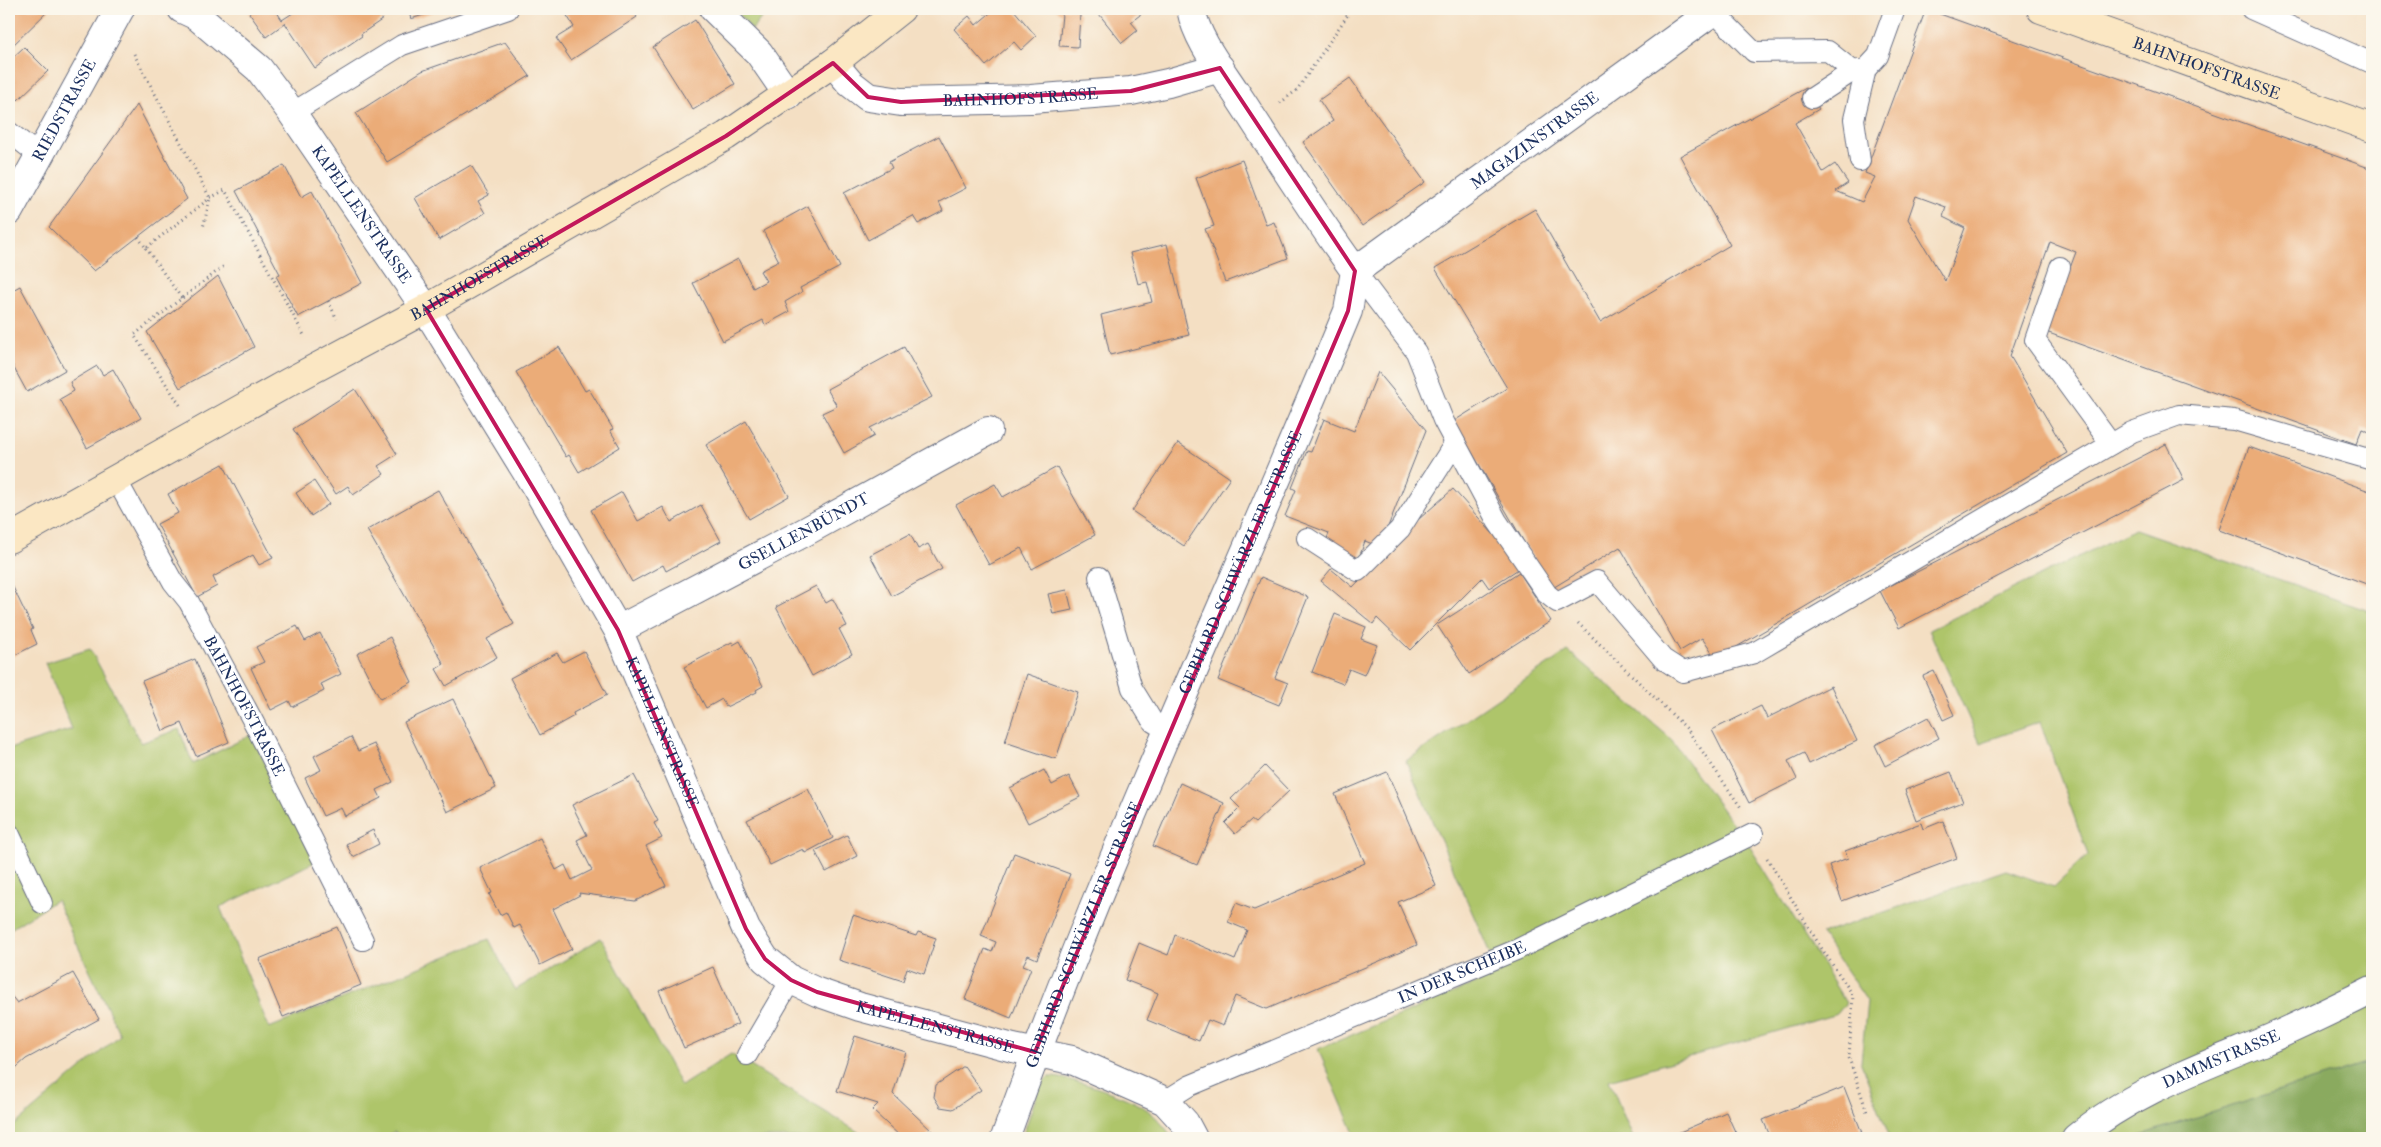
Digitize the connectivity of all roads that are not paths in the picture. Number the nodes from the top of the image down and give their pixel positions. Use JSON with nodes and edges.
{"nodes":[{"id":1,"x":120,"y":9,"type":"edge"},
{"id":2,"x":508,"y":9,"type":"edge"},
{"id":3,"x":714,"y":9,"type":"edge"},
{"id":4,"x":901,"y":9,"type":"edge"},
{"id":5,"x":1192,"y":9,"type":"edge"},
{"id":6,"x":1895,"y":9,"type":"edge"},
{"id":7,"x":2041,"y":9,"type":"edge"},
{"id":8,"x":2251,"y":9,"type":"edge"},
{"id":9,"x":187,"y":10,"type":"edge"},
{"id":10,"x":1715,"y":10,"type":"edge"},
{"id":11,"x":834,"y":63,"type":"junction"},
{"id":12,"x":2372,"y":63,"type":"edge"},
{"id":13,"x":1220,"y":68,"type":"junction"},
{"id":14,"x":1860,"y":70,"type":"junction"},
{"id":15,"x":788,"y":95,"type":"junction"},
{"id":16,"x":1812,"y":98,"type":"dead end"},
{"id":17,"x":292,"y":113,"type":"junction"},
{"id":18,"x":2372,"y":128,"type":"edge"},
{"id":19,"x":9,"y":132,"type":"edge"},
{"id":20,"x":40,"y":156,"type":"junction"},
{"id":21,"x":1860,"y":161,"type":"dead end"},
{"id":22,"x":9,"y":211,"type":"edge"},
{"id":23,"x":2060,"y":267,"type":"dead end"},
{"id":24,"x":1355,"y":271,"type":"junction"},
{"id":25,"x":426,"y":309,"type":"junction"},
{"id":26,"x":988,"y":430,"type":"dead end"},
{"id":27,"x":1455,"y":443,"type":"junction"},
{"id":28,"x":2111,"y":444,"type":"junction"},
{"id":29,"x":2372,"y":460,"type":"edge"},
{"id":30,"x":116,"y":479,"type":"junction"},
{"id":31,"x":1307,"y":538,"type":"dead end"},
{"id":32,"x":9,"y":539,"type":"edge"},
{"id":33,"x":1099,"y":577,"type":"dead end"},
{"id":34,"x":618,"y":630,"type":"junction"},
{"id":35,"x":1168,"y":731,"type":"junction"},
{"id":36,"x":9,"y":833,"type":"edge"},
{"id":37,"x":1753,"y":834,"type":"road end"},
{"id":38,"x":42,"y":903,"type":"dead end"},
{"id":39,"x":363,"y":940,"type":"dead end"},
{"id":40,"x":791,"y":980,"type":"junction"},
{"id":41,"x":2372,"y":990,"type":"edge"},
{"id":42,"x":1035,"y":1052,"type":"junction"},
{"id":43,"x":747,"y":1055,"type":"dead end"},
{"id":44,"x":1166,"y":1101,"type":"junction"},
{"id":45,"x":1005,"y":1138,"type":"edge"},
{"id":46,"x":1193,"y":1138,"type":"edge"},
{"id":47,"x":2076,"y":1138,"type":"edge"}],
"edges":[{"from":1,"to":20,"type":"street","name":"RIEDSTRASSE"},
{"from":2,"to":17,"type":"lane"},
{"from":3,"to":15,"type":"street"},
{"from":4,"to":11,"type":"street","name":"BAHNHOFSTRASSE"},
{"from":5,"to":13,"type":"street"},
{"from":6,"to":14,"type":"lane"},
{"from":7,"to":18,"type":"street","name":"BAHNHOFSTRASSE"},
{"from":8,"to":12,"type":"lane"},
{"from":9,"to":17,"type":"street","name":"KAPELLENSTRASSE"},
{"from":10,"to":14,"type":"lane"},
{"from":10,"to":24,"type":"street","name":"MAGAZINSTRASSE"},
{"from":11,"to":13,"type":"street","name":"BAHNHOFSTRASSE"},
{"from":11,"to":15,"type":"street","name":"BAHNHOFSTRASSE"},
{"from":13,"to":24,"type":"street"},
{"from":14,"to":16,"type":"lane"},
{"from":14,"to":21,"type":"lane"},
{"from":15,"to":25,"type":"street","name":"BAHNHOFSTRASSE"},
{"from":17,"to":25,"type":"street","name":"KAPELLENSTRASSE"},
{"from":19,"to":20,"type":"lane"},
{"from":20,"to":22,"type":"street","name":"RIEDSTRASSE"},
{"from":23,"to":28,"type":"lane"},
{"from":24,"to":27,"type":"lane"},
{"from":24,"to":35,"type":"street","name":"GEBHARD-SCHWÄRZLER-STRASSE"},
{"from":25,"to":30,"type":"street","name":"BAHNHOFSTRASSE"},
{"from":25,"to":34,"type":"street","name":"KAPELLENSTRASSE"},
{"from":26,"to":34,"type":"street","name":"GSELLENBÜNDT"},
{"from":27,"to":28,"type":"lane"},
{"from":27,"to":31,"type":"lane"},
{"from":28,"to":29,"type":"lane"},
{"from":30,"to":32,"type":"street","name":"BAHNHOFSTRASSE"},
{"from":30,"to":39,"type":"lane","name":"BAHNHOFSTRASSE"},
{"from":33,"to":35,"type":"lane"},
{"from":34,"to":40,"type":"street","name":"KAPELLENSTRASSE"},
{"from":35,"to":42,"type":"street","name":"GEBHARD-SCHWÄRZLER-STRASSE"},
{"from":36,"to":38,"type":"lane"},
{"from":37,"to":44,"type":"lane","name":"IN DER SCHEIBE"},
{"from":40,"to":42,"type":"street","name":"KAPELLENSTRASSE"},
{"from":40,"to":43,"type":"lane"},
{"from":41,"to":47,"type":"street","name":"DAMMSTRASSE"},
{"from":42,"to":44,"type":"street","name":"KAPELLENSTRASSE"},
{"from":42,"to":45,"type":"street","name":"GEBHARD-SCHWÄRZLER-STRASSE"},
{"from":44,"to":46,"type":"street","name":"KAPELLENSTRASSE"}]}
